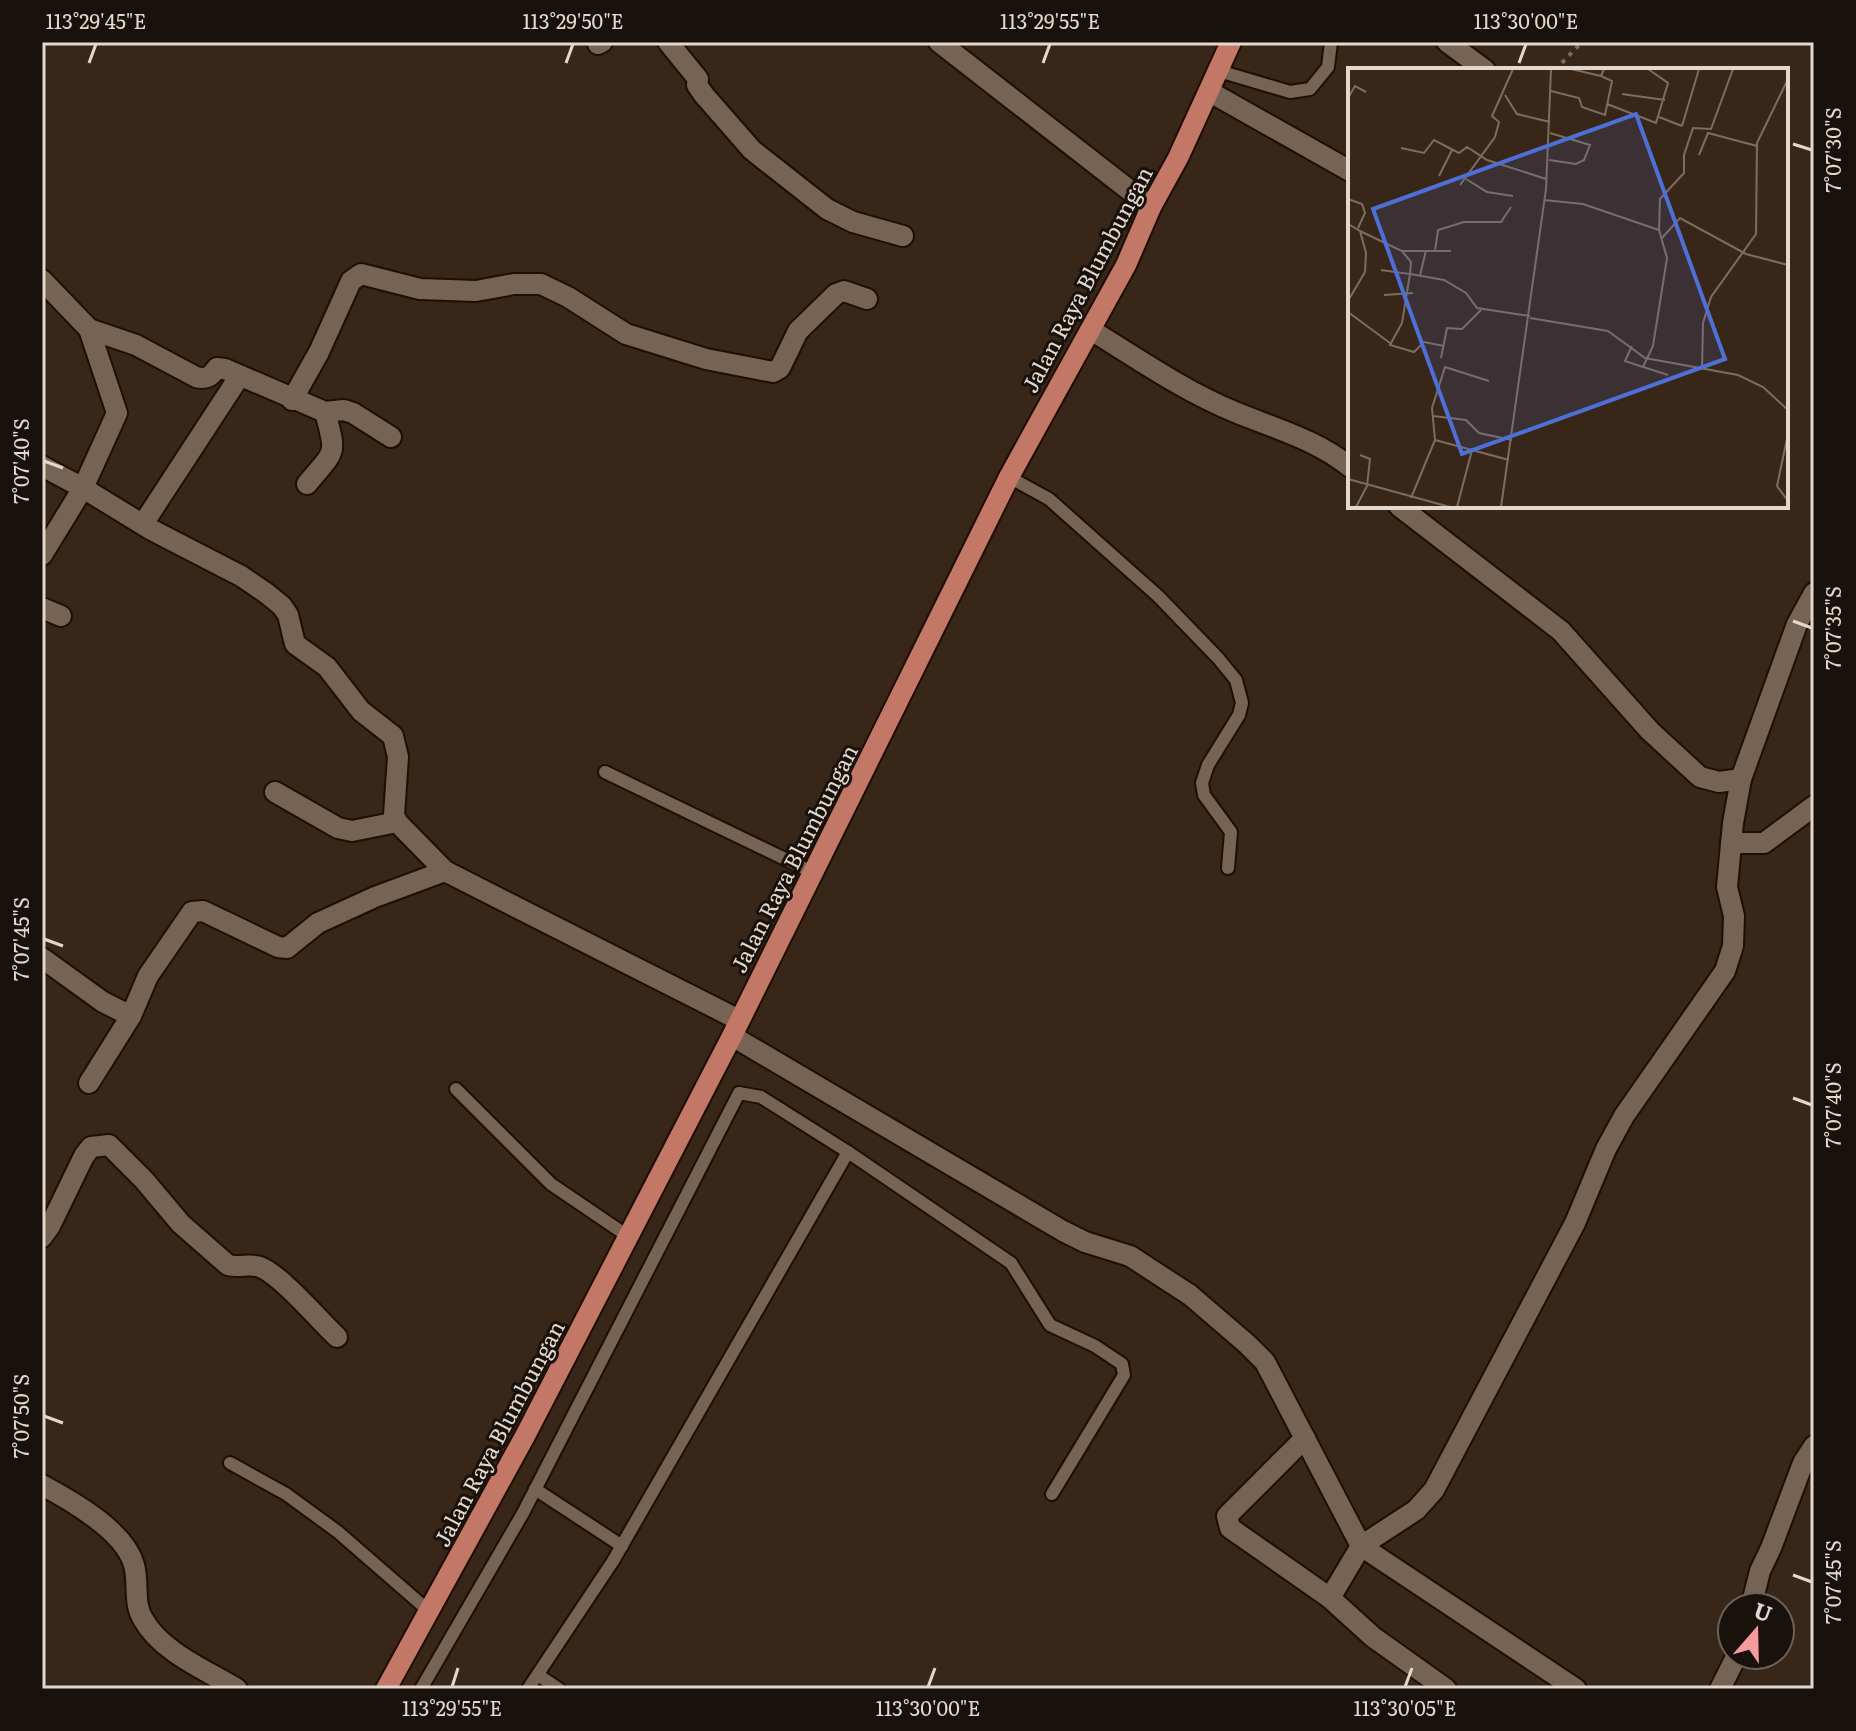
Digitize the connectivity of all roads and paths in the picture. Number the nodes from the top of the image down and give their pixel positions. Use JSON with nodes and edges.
{"nodes":[{"id":1,"x":668,"y":42,"type":"edge"},
{"id":2,"x":939,"y":42,"type":"edge"},
{"id":3,"x":1231,"y":42,"type":"edge"},
{"id":4,"x":1331,"y":42,"type":"edge"},
{"id":5,"x":1447,"y":42,"type":"edge"},
{"id":6,"x":1582,"y":42,"type":"edge"},
{"id":7,"x":1482,"y":68,"type":"edge"},
{"id":8,"x":1557,"y":68,"type":"edge"},
{"id":9,"x":1219,"y":71,"type":"junction"},
{"id":10,"x":1210,"y":92,"type":"junction"},
{"id":11,"x":1348,"y":170,"type":"edge"},
{"id":12,"x":1151,"y":207,"type":"junction"},
{"id":13,"x":903,"y":236,"type":"dead end"},
{"id":14,"x":42,"y":280,"type":"edge"},
{"id":15,"x":867,"y":299,"type":"dead end"},
{"id":16,"x":89,"y":329,"type":"junction"},
{"id":17,"x":1091,"y":330,"type":"junction"},
{"id":18,"x":239,"y":377,"type":"junction"},
{"id":19,"x":292,"y":400,"type":"junction"},
{"id":20,"x":325,"y":412,"type":"junction"},
{"id":21,"x":391,"y":437,"type":"dead end"},
{"id":22,"x":42,"y":466,"type":"edge"},
{"id":23,"x":1348,"y":466,"type":"edge"},
{"id":24,"x":1009,"y":477,"type":"junction"},
{"id":25,"x":307,"y":484,"type":"dead end"},
{"id":26,"x":83,"y":488,"type":"junction"},
{"id":27,"x":1402,"y":508,"type":"edge"},
{"id":28,"x":143,"y":524,"type":"junction"},
{"id":29,"x":42,"y":555,"type":"edge"},
{"id":30,"x":1814,"y":593,"type":"edge"},
{"id":31,"x":605,"y":772,"type":"dead end"},
{"id":32,"x":1741,"y":779,"type":"junction"},
{"id":33,"x":275,"y":792,"type":"dead end"},
{"id":34,"x":1814,"y":806,"type":"edge"},
{"id":35,"x":397,"y":822,"type":"junction"},
{"id":36,"x":1731,"y":843,"type":"junction"},
{"id":37,"x":1228,"y":868,"type":"dead end"},
{"id":38,"x":445,"y":871,"type":"junction"},
{"id":39,"x":812,"y":872,"type":"junction"},
{"id":40,"x":42,"y":958,"type":"edge"},
{"id":41,"x":131,"y":1016,"type":"junction"},
{"id":42,"x":736,"y":1028,"type":"junction"},
{"id":43,"x":89,"y":1083,"type":"dead end"},
{"id":44,"x":456,"y":1089,"type":"dead end"},
{"id":45,"x":848,"y":1152,"type":"junction"},
{"id":46,"x":42,"y":1237,"type":"edge"},
{"id":47,"x":629,"y":1237,"type":"junction"},
{"id":48,"x":337,"y":1337,"type":"dead end"},
{"id":49,"x":1305,"y":1438,"type":"junction"},
{"id":50,"x":1814,"y":1446,"type":"edge"},
{"id":51,"x":230,"y":1463,"type":"dead end"},
{"id":52,"x":42,"y":1485,"type":"edge"},
{"id":53,"x":535,"y":1489,"type":"junction"},
{"id":54,"x":1052,"y":1494,"type":"dead end"},
{"id":55,"x":622,"y":1546,"type":"junction"},
{"id":56,"x":1361,"y":1546,"type":"junction"},
{"id":57,"x":1755,"y":1591,"type":"edge"},
{"id":58,"x":1330,"y":1598,"type":"junction"},
{"id":59,"x":430,"y":1612,"type":"junction"},
{"id":60,"x":1729,"y":1671,"type":"edge"},
{"id":61,"x":538,"y":1675,"type":"junction"},
{"id":62,"x":237,"y":1689,"type":"edge"},
{"id":63,"x":386,"y":1689,"type":"edge"},
{"id":64,"x":421,"y":1689,"type":"edge"},
{"id":65,"x":528,"y":1689,"type":"edge"},
{"id":66,"x":559,"y":1689,"type":"edge"},
{"id":67,"x":1446,"y":1689,"type":"edge"},
{"id":68,"x":1576,"y":1689,"type":"edge"},
{"id":69,"x":1720,"y":1689,"type":"edge"}],
"edges":[{"from":1,"to":13,"type":"street"},
{"from":2,"to":12,"type":"street"},
{"from":3,"to":9,"type":"main road","name":"Jalan Raya Blumbungan"},
{"from":4,"to":9,"type":"lane"},
{"from":5,"to":7,"type":"street"},
{"from":6,"to":8,"type":"path"},
{"from":9,"to":10,"type":"main road","name":"Jalan Raya Blumbungan"},
{"from":10,"to":11,"type":"street"},
{"from":10,"to":12,"type":"main road","name":"Jalan Raya Blumbungan"},
{"from":12,"to":17,"type":"main road","name":"Jalan Raya Blumbungan"},
{"from":14,"to":16,"type":"street"},
{"from":15,"to":19,"type":"street"},
{"from":16,"to":18,"type":"street"},
{"from":16,"to":26,"type":"street"},
{"from":17,"to":23,"type":"street"},
{"from":17,"to":24,"type":"main road","name":"Jalan Raya Blumbungan"},
{"from":18,"to":19,"type":"street"},
{"from":18,"to":28,"type":"street"},
{"from":19,"to":20,"type":"street"},
{"from":20,"to":21,"type":"street"},
{"from":20,"to":25,"type":"street"},
{"from":22,"to":26,"type":"street"},
{"from":24,"to":37,"type":"lane"},
{"from":24,"to":39,"type":"main road","name":"Jalan Raya Blumbungan"},
{"from":26,"to":28,"type":"street"},
{"from":26,"to":29,"type":"street"},
{"from":27,"to":32,"type":"street"},
{"from":28,"to":35,"type":"street"},
{"from":30,"to":32,"type":"street"},
{"from":31,"to":39,"type":"lane"},
{"from":32,"to":36,"type":"street"},
{"from":33,"to":35,"type":"street"},
{"from":34,"to":36,"type":"street"},
{"from":35,"to":38,"type":"street"},
{"from":36,"to":56,"type":"street"},
{"from":38,"to":41,"type":"street"},
{"from":38,"to":42,"type":"street"},
{"from":39,"to":42,"type":"main road","name":"Jalan Raya Blumbungan"},
{"from":40,"to":41,"type":"street"},
{"from":41,"to":43,"type":"street"},
{"from":42,"to":47,"type":"main road","name":"Jalan Raya Blumbungan"},
{"from":42,"to":49,"type":"street"},
{"from":44,"to":47,"type":"lane"},
{"from":45,"to":53,"type":"lane"},
{"from":45,"to":54,"type":"lane"},
{"from":45,"to":55,"type":"lane"},
{"from":46,"to":48,"type":"street"},
{"from":47,"to":59,"type":"main road","name":"Jalan Raya Blumbungan"},
{"from":49,"to":56,"type":"street"},
{"from":49,"to":58,"type":"street"},
{"from":50,"to":57,"type":"street"},
{"from":51,"to":59,"type":"lane"},
{"from":52,"to":62,"type":"street"},
{"from":53,"to":55,"type":"lane"},
{"from":53,"to":64,"type":"lane"},
{"from":55,"to":61,"type":"lane"},
{"from":56,"to":58,"type":"street"},
{"from":56,"to":68,"type":"street"},
{"from":58,"to":67,"type":"street"},
{"from":59,"to":63,"type":"main road","name":"Jalan Raya Blumbungan"},
{"from":60,"to":69,"type":"street"},
{"from":61,"to":65,"type":"lane"},
{"from":61,"to":66,"type":"lane"}]}
